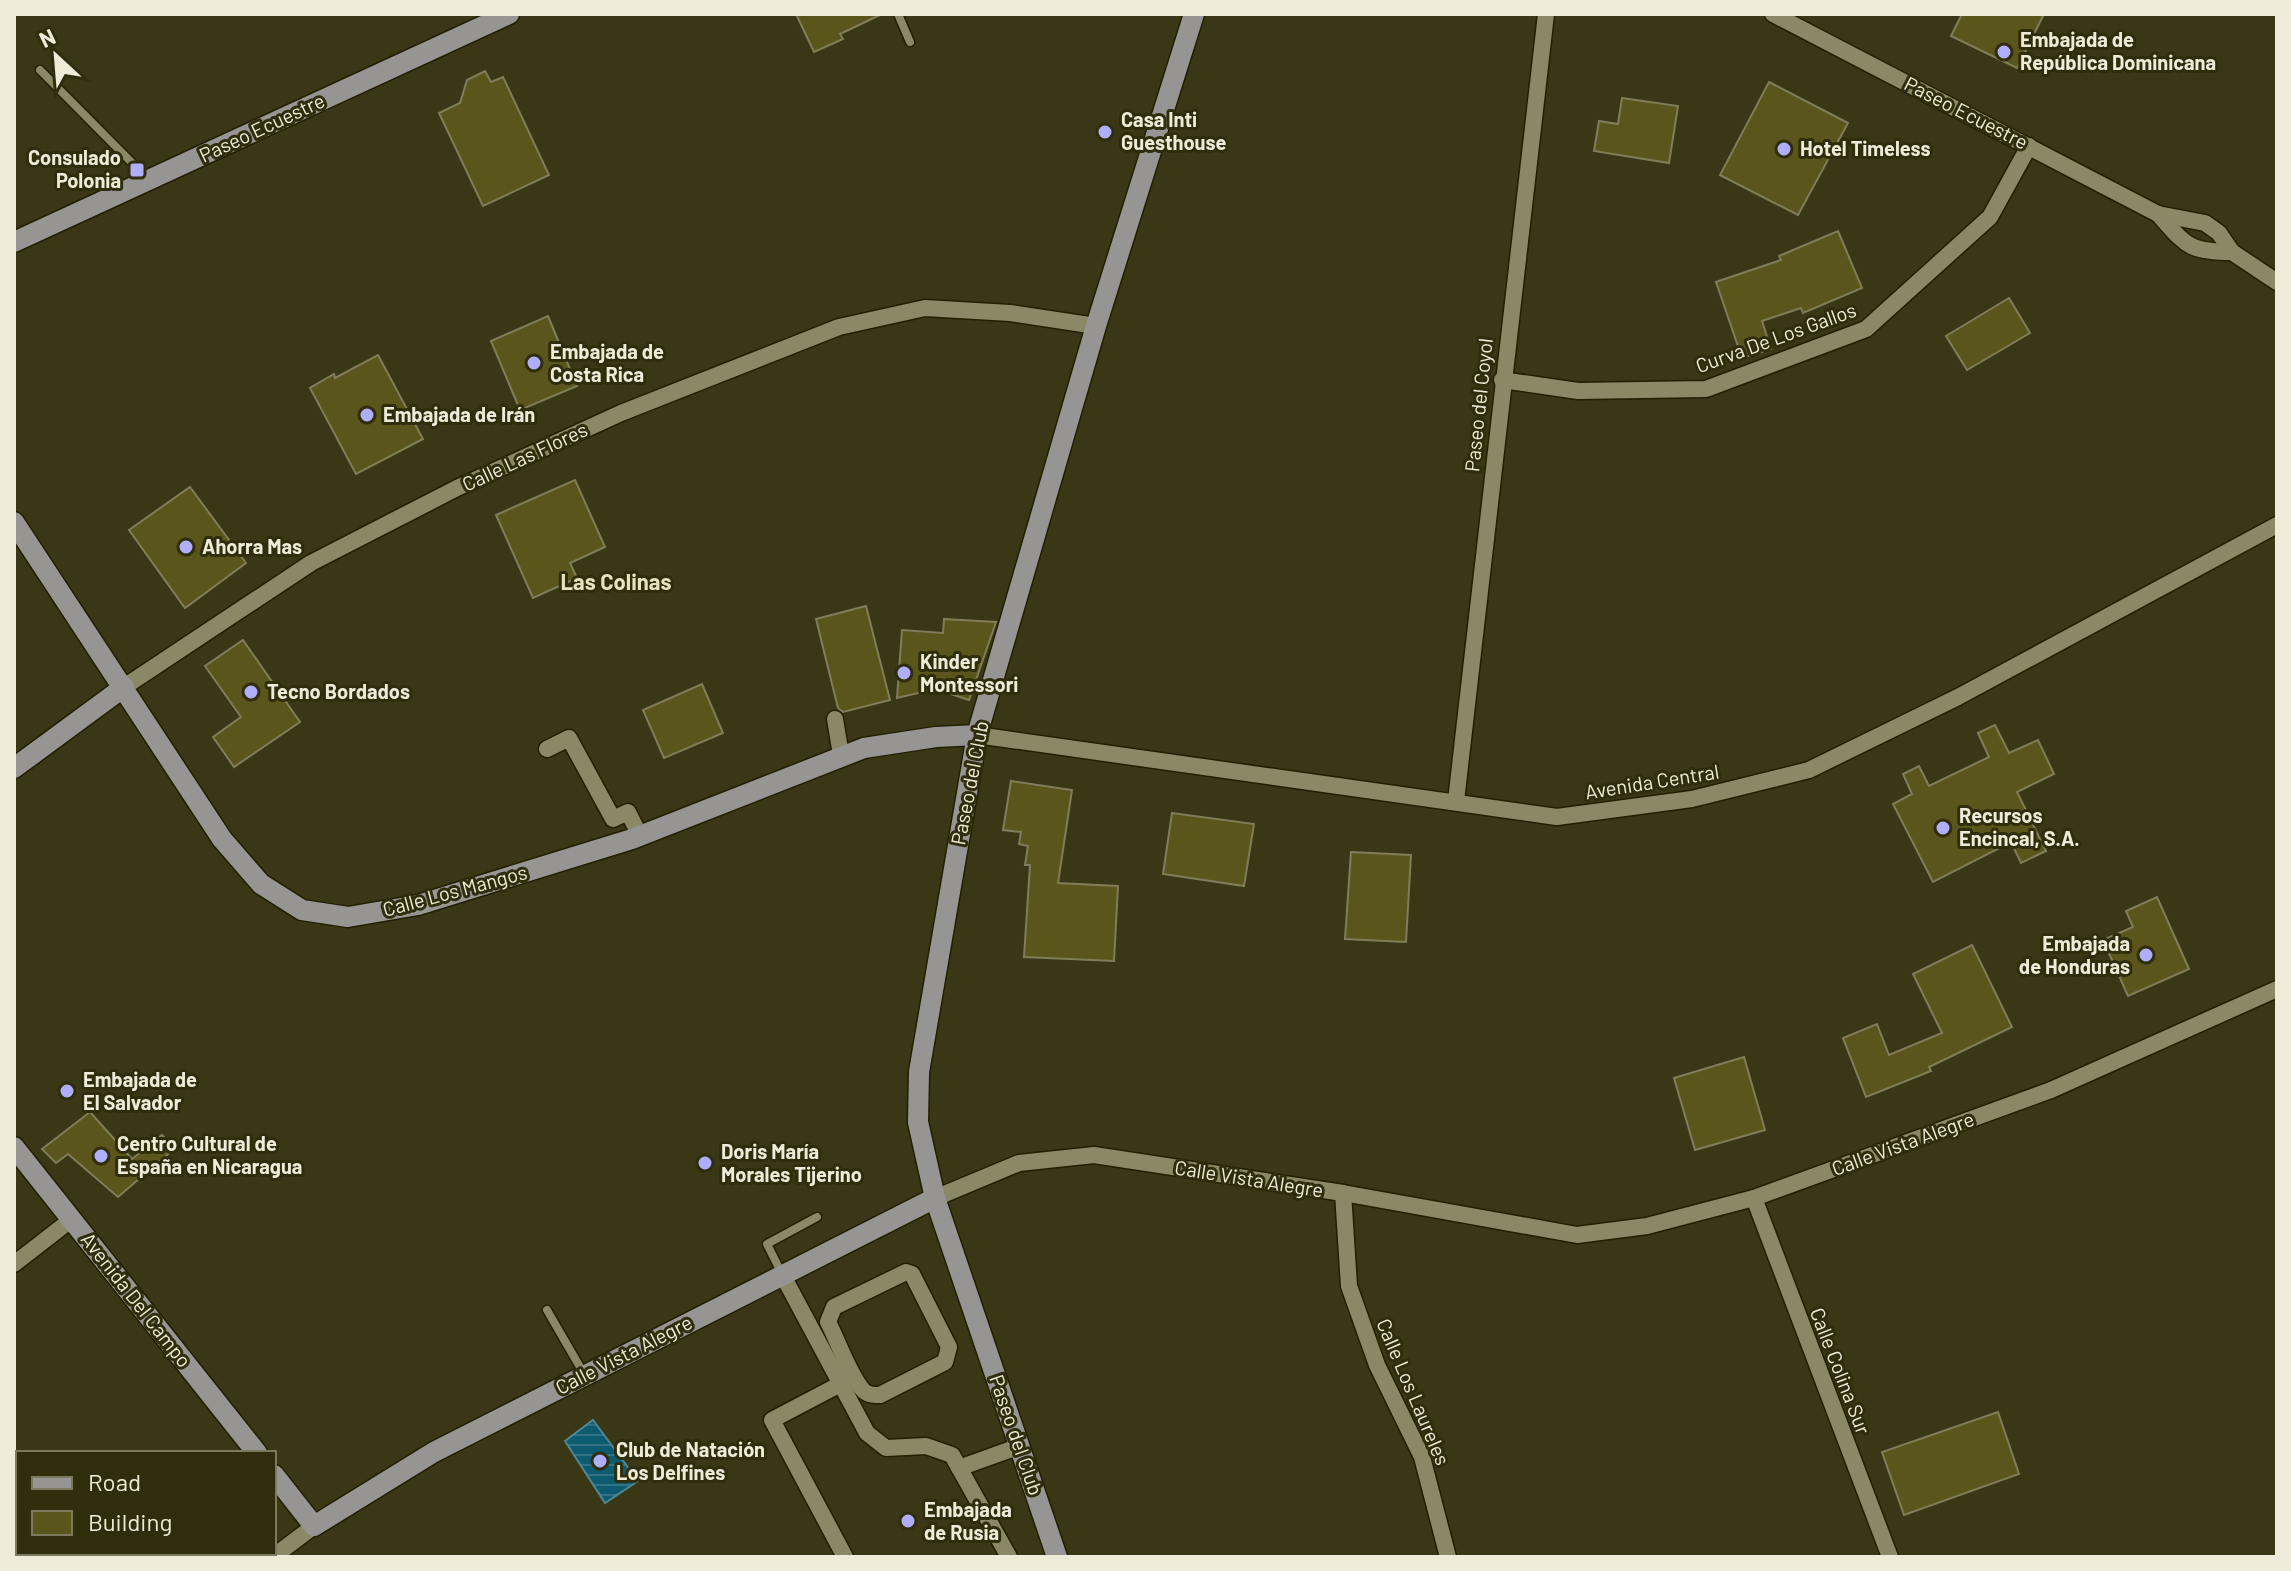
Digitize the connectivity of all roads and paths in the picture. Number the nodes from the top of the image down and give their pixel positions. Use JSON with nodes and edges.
{"nodes":[{"id":1,"x":509,"y":14,"type":"edge"},
{"id":2,"x":898,"y":14,"type":"edge"},
{"id":3,"x":1194,"y":14,"type":"edge"},
{"id":4,"x":1546,"y":14,"type":"edge"},
{"id":5,"x":1773,"y":14,"type":"edge"},
{"id":6,"x":475,"y":21,"type":"edge"},
{"id":7,"x":910,"y":42,"type":"dead end"},
{"id":8,"x":40,"y":70,"type":"dead end"},
{"id":9,"x":2029,"y":146,"type":"junction"},
{"id":10,"x":149,"y":180,"type":"junction"},
{"id":11,"x":2158,"y":214,"type":"junction"},
{"id":12,"x":14,"y":242,"type":"edge"},
{"id":13,"x":2232,"y":252,"type":"junction"},
{"id":14,"x":2277,"y":282,"type":"edge"},
{"id":15,"x":1096,"y":326,"type":"junction"},
{"id":16,"x":1502,"y":380,"type":"junction"},
{"id":17,"x":14,"y":522,"type":"edge"},
{"id":18,"x":2277,"y":525,"type":"edge"},
{"id":19,"x":124,"y":687,"type":"junction"},
{"id":20,"x":835,"y":719,"type":"dead end"},
{"id":21,"x":977,"y":735,"type":"junction"},
{"id":22,"x":547,"y":749,"type":"dead end"},
{"id":23,"x":841,"y":755,"type":"junction"},
{"id":24,"x":14,"y":768,"type":"edge"},
{"id":25,"x":1456,"y":801,"type":"junction"},
{"id":26,"x":640,"y":836,"type":"junction"},
{"id":27,"x":2277,"y":989,"type":"edge"},
{"id":28,"x":14,"y":1147,"type":"edge"},
{"id":29,"x":1343,"y":1193,"type":"junction"},
{"id":30,"x":935,"y":1198,"type":"junction"},
{"id":31,"x":1754,"y":1198,"type":"junction"},
{"id":32,"x":817,"y":1217,"type":"dead end"},
{"id":33,"x":72,"y":1219,"type":"junction"},
{"id":34,"x":14,"y":1264,"type":"edge"},
{"id":35,"x":782,"y":1274,"type":"junction"},
{"id":36,"x":547,"y":1310,"type":"dead end"},
{"id":37,"x":584,"y":1375,"type":"junction"},
{"id":38,"x":848,"y":1380,"type":"junction"},
{"id":39,"x":1020,"y":1446,"type":"junction"},
{"id":40,"x":255,"y":1451,"type":"edge"},
{"id":41,"x":959,"y":1468,"type":"junction"},
{"id":42,"x":276,"y":1478,"type":"edge"},
{"id":43,"x":314,"y":1526,"type":"junction"},
{"id":44,"x":276,"y":1555,"type":"edge"},
{"id":45,"x":845,"y":1557,"type":"edge"},
{"id":46,"x":1009,"y":1557,"type":"edge"},
{"id":47,"x":1057,"y":1557,"type":"edge"},
{"id":48,"x":1448,"y":1557,"type":"edge"},
{"id":49,"x":1890,"y":1557,"type":"edge"}],
"edges":[{"from":1,"to":6,"type":"street","name":"Paseo Ecuestre"},
{"from":2,"to":7,"type":"lane"},
{"from":3,"to":15,"type":"street","name":"Paseo del Club"},
{"from":4,"to":16,"type":"street","name":"Paseo del Coyol"},
{"from":5,"to":9,"type":"street","name":"Paseo Ecuestre"},
{"from":6,"to":10,"type":"street","name":"Paseo Ecuestre"},
{"from":8,"to":10,"type":"lane"},
{"from":9,"to":11,"type":"street","name":"Paseo Ecuestre"},
{"from":9,"to":16,"type":"street","name":"Curva De Los Gallos"},
{"from":10,"to":12,"type":"street","name":"Paseo Ecuestre"},
{"from":11,"to":13,"type":"street"},
{"from":11,"to":13,"type":"street"},
{"from":13,"to":14,"type":"street"},
{"from":15,"to":19,"type":"street","name":"Calle Las Flores"},
{"from":15,"to":21,"type":"street","name":"Paseo del Club"},
{"from":16,"to":25,"type":"street","name":"Paseo del Coyol"},
{"from":17,"to":19,"type":"street","name":"Calle Los Mangos"},
{"from":18,"to":25,"type":"street","name":"Avenida Central"},
{"from":19,"to":24,"type":"street","name":"Calle Las Flores"},
{"from":19,"to":26,"type":"street","name":"Calle Los Mangos"},
{"from":20,"to":23,"type":"street"},
{"from":21,"to":23,"type":"street","name":"Calle Los Mangos"},
{"from":21,"to":25,"type":"street","name":"Avenida Central"},
{"from":21,"to":30,"type":"street","name":"Paseo del Club"},
{"from":22,"to":26,"type":"street"},
{"from":23,"to":26,"type":"street","name":"Calle Los Mangos"},
{"from":27,"to":31,"type":"street","name":"Calle Vista Alegre"},
{"from":28,"to":33,"type":"street","name":"Avenida Del Campo"},
{"from":29,"to":30,"type":"street","name":"Calle Vista Alegre"},
{"from":29,"to":31,"type":"street","name":"Calle Vista Alegre"},
{"from":29,"to":48,"type":"street","name":"Calle Los Laureles"},
{"from":30,"to":35,"type":"street","name":"Calle Vista Alegre"},
{"from":30,"to":39,"type":"street","name":"Paseo del Club"},
{"from":31,"to":49,"type":"street","name":"Calle Colina Sur"},
{"from":32,"to":35,"type":"lane"},
{"from":33,"to":34,"type":"street"},
{"from":33,"to":40,"type":"street","name":"Avenida Del Campo"},
{"from":35,"to":37,"type":"street","name":"Calle Vista Alegre"},
{"from":35,"to":38,"type":"street"},
{"from":36,"to":37,"type":"lane"},
{"from":37,"to":43,"type":"street","name":"Calle Vista Alegre"},
{"from":38,"to":38,"type":"street"},
{"from":38,"to":41,"type":"street"},
{"from":38,"to":45,"type":"street"},
{"from":39,"to":41,"type":"street"},
{"from":39,"to":47,"type":"street","name":"Paseo del Club"},
{"from":41,"to":46,"type":"street"},
{"from":42,"to":43,"type":"street"},
{"from":43,"to":44,"type":"street","name":"Calle Vista Alegre"}]}
